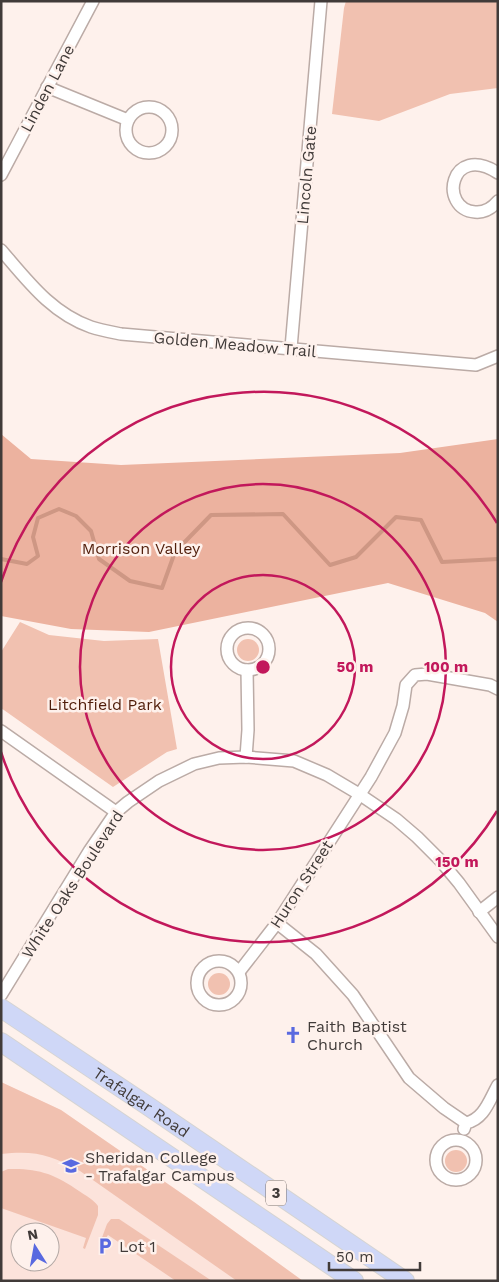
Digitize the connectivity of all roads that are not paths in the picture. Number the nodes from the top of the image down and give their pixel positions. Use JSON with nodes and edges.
{"nodes":[{"id":1,"x":93,"y":1,"type":"edge"},
{"id":2,"x":321,"y":1,"type":"edge"},
{"id":3,"x":48,"y":87,"type":"junction"},
{"id":4,"x":128,"y":120,"type":"junction"},
{"id":5,"x":498,"y":173,"type":"edge"},
{"id":6,"x":1,"y":175,"type":"edge"},
{"id":7,"x":498,"y":201,"type":"edge"},
{"id":8,"x":1,"y":250,"type":"edge"},
{"id":9,"x":291,"y":348,"type":"junction"},
{"id":10,"x":498,"y":356,"type":"edge"},
{"id":11,"x":247,"y":670,"type":"dead end"},
{"id":12,"x":498,"y":689,"type":"edge"},
{"id":13,"x":1,"y":732,"type":"edge"},
{"id":14,"x":246,"y":756,"type":"junction"},
{"id":15,"x":359,"y":794,"type":"junction"},
{"id":16,"x":116,"y":812,"type":"junction"},
{"id":17,"x":498,"y":897,"type":"edge"},
{"id":18,"x":479,"y":912,"type":"junction"},
{"id":19,"x":277,"y":923,"type":"junction"},
{"id":20,"x":498,"y":937,"type":"edge"},
{"id":21,"x":239,"y":972,"type":"junction"},
{"id":22,"x":1,"y":994,"type":"edge"},
{"id":23,"x":1,"y":1008,"type":"edge"},
{"id":24,"x":1,"y":1042,"type":"edge"},
{"id":25,"x":498,"y":1085,"type":"edge"},
{"id":26,"x":466,"y":1123,"type":"junction"},
{"id":27,"x":462,"y":1140,"type":"dead end"},
{"id":28,"x":354,"y":1281,"type":"edge"},
{"id":29,"x":405,"y":1281,"type":"edge"}],
"edges":[{"from":1,"to":3,"type":"street","name":"Linden Lane"},
{"from":2,"to":9,"type":"street","name":"Lincoln Gate"},
{"from":3,"to":4,"type":"street"},
{"from":3,"to":6,"type":"street","name":"Linden Lane"},
{"from":4,"to":4,"type":"street"},
{"from":5,"to":7,"type":"street"},
{"from":8,"to":9,"type":"street","name":"Golden Meadow Trail"},
{"from":9,"to":10,"type":"street","name":"Golden Meadow Trail"},
{"from":11,"to":14,"type":"street"},
{"from":12,"to":15,"type":"street","name":"Huron Street"},
{"from":13,"to":16,"type":"street"},
{"from":14,"to":15,"type":"street","name":"White Oaks Boulevard"},
{"from":14,"to":16,"type":"street","name":"White Oaks Boulevard"},
{"from":15,"to":18,"type":"street","name":"White Oaks Boulevard"},
{"from":15,"to":19,"type":"street","name":"Huron Street"},
{"from":16,"to":22,"type":"street","name":"White Oaks Boulevard"},
{"from":17,"to":18,"type":"street"},
{"from":18,"to":20,"type":"street","name":"White Oaks Boulevard"},
{"from":19,"to":21,"type":"street","name":"Huron Street"},
{"from":19,"to":26,"type":"street"},
{"from":21,"to":21,"type":"street"},
{"from":23,"to":29,"type":"main road","name":"Trafalgar Road","number":"3"},
{"from":24,"to":28,"type":"main road","name":"Trafalgar Road","number":"3"},
{"from":25,"to":26,"type":"street"},
{"from":26,"to":27,"type":"street"}]}
